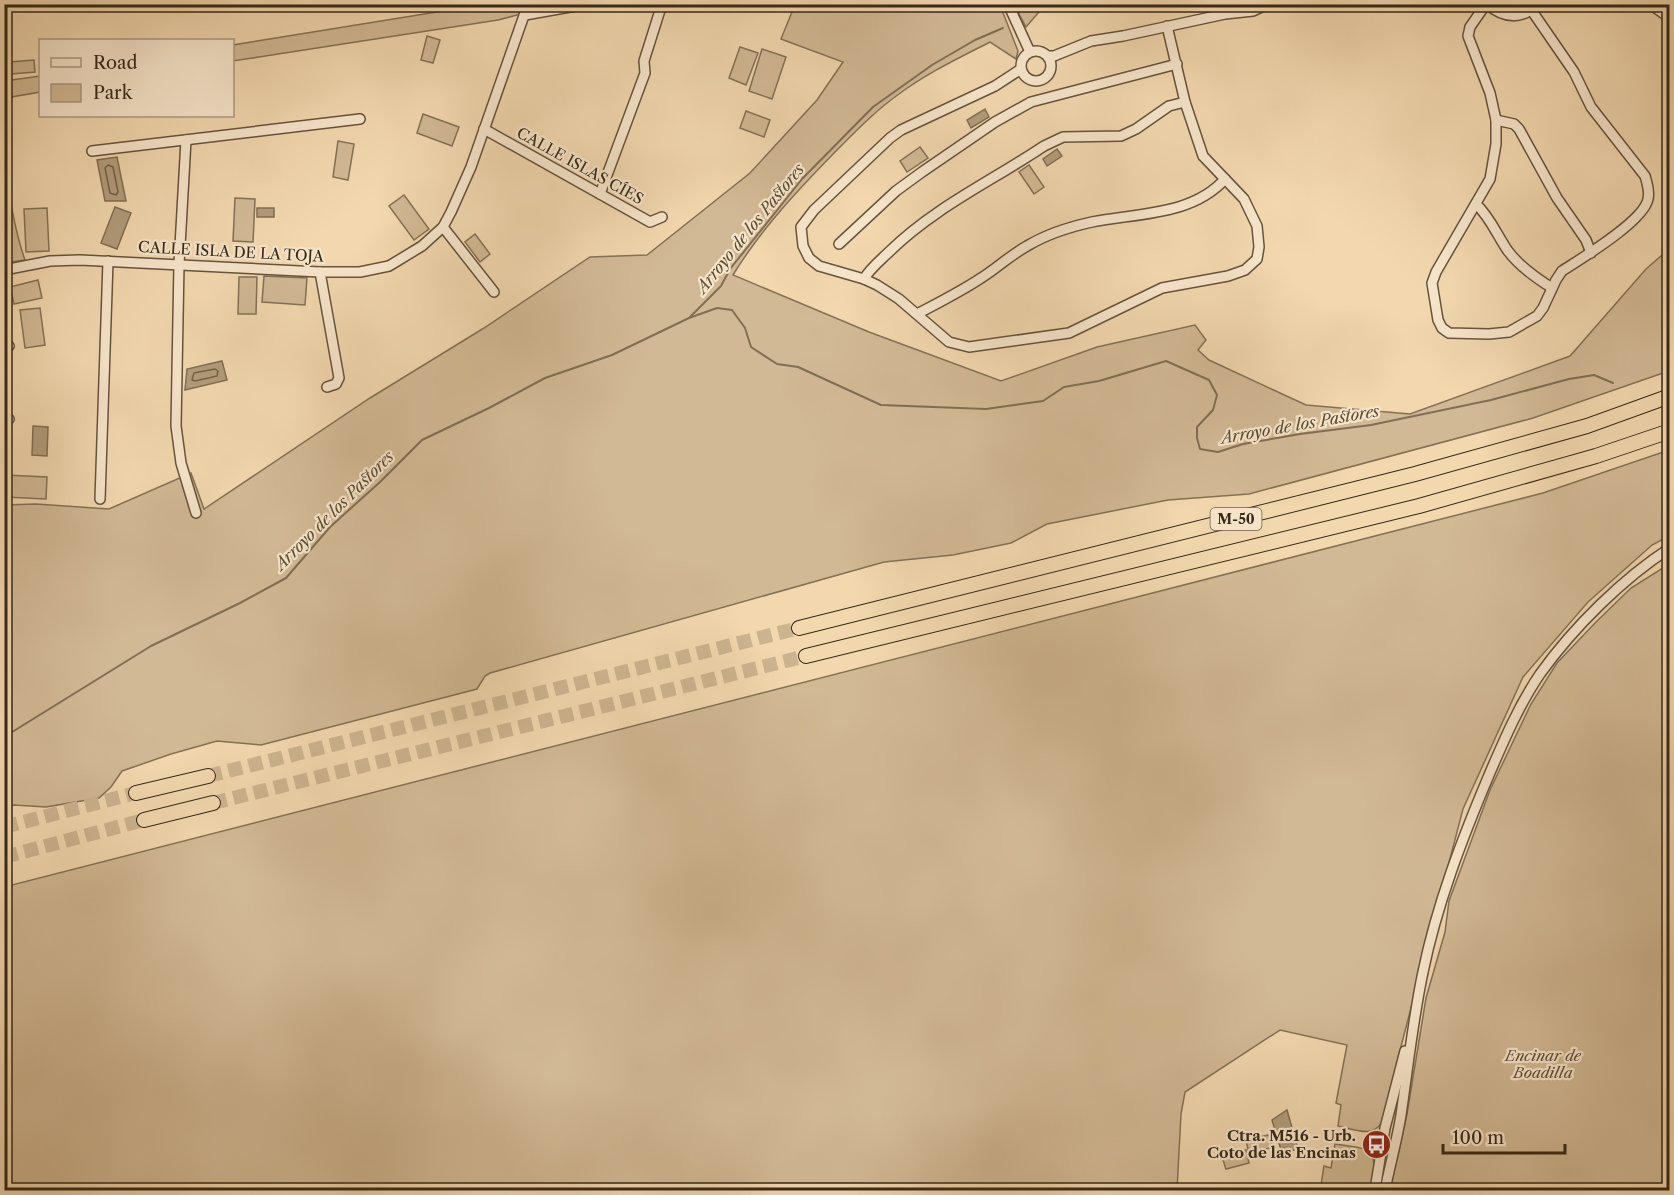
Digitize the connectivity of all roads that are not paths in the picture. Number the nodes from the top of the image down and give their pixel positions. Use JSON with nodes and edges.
{"nodes":[{"id":1,"x":528,"y":4,"type":"edge"},
{"id":2,"x":587,"y":4,"type":"edge"},
{"id":3,"x":662,"y":4,"type":"edge"},
{"id":4,"x":1008,"y":4,"type":"edge"},
{"id":5,"x":1254,"y":4,"type":"edge"},
{"id":6,"x":1268,"y":4,"type":"edge"},
{"id":7,"x":1487,"y":4,"type":"edge"},
{"id":8,"x":1650,"y":4,"type":"edge"},
{"id":9,"x":1535,"y":8,"type":"edge"},
{"id":10,"x":1225,"y":14,"type":"junction"},
{"id":11,"x":525,"y":15,"type":"junction"},
{"id":12,"x":1670,"y":18,"type":"edge"},
{"id":13,"x":1167,"y":26,"type":"junction"},
{"id":14,"x":1030,"y":52,"type":"junction"},
{"id":15,"x":1048,"y":56,"type":"junction"},
{"id":16,"x":1177,"y":64,"type":"junction"},
{"id":17,"x":1021,"y":69,"type":"junction"},
{"id":18,"x":1185,"y":102,"type":"junction"},
{"id":19,"x":360,"y":119,"type":"dead end"},
{"id":20,"x":1496,"y":120,"type":"junction"},
{"id":21,"x":484,"y":129,"type":"junction"},
{"id":22,"x":186,"y":140,"type":"junction"},
{"id":23,"x":92,"y":151,"type":"dead end"},
{"id":24,"x":1225,"y":179,"type":"junction"},
{"id":25,"x":600,"y":194,"type":"junction"},
{"id":26,"x":1476,"y":204,"type":"junction"},
{"id":27,"x":662,"y":217,"type":"dead end"},
{"id":28,"x":442,"y":227,"type":"junction"},
{"id":29,"x":839,"y":244,"type":"dead end"},
{"id":30,"x":1591,"y":253,"type":"junction"},
{"id":31,"x":108,"y":261,"type":"junction"},
{"id":32,"x":179,"y":264,"type":"junction"},
{"id":33,"x":4,"y":270,"type":"edge"},
{"id":34,"x":320,"y":272,"type":"junction"},
{"id":35,"x":864,"y":279,"type":"junction"},
{"id":36,"x":1552,"y":288,"type":"junction"},
{"id":37,"x":494,"y":292,"type":"dead end"},
{"id":38,"x":917,"y":314,"type":"junction"},
{"id":39,"x":327,"y":387,"type":"dead end"},
{"id":40,"x":1670,"y":396,"type":"edge"},
{"id":41,"x":1670,"y":431,"type":"edge"},
{"id":42,"x":100,"y":499,"type":"dead end"},
{"id":43,"x":196,"y":513,"type":"dead end"},
{"id":44,"x":1670,"y":548,"type":"edge"},
{"id":45,"x":800,"y":628,"type":"tunnel mouth"},
{"id":46,"x":806,"y":656,"type":"tunnel mouth"},
{"id":47,"x":208,"y":776,"type":"tunnel mouth"},
{"id":48,"x":136,"y":793,"type":"tunnel mouth"},
{"id":49,"x":213,"y":803,"type":"tunnel mouth"},
{"id":50,"x":144,"y":820,"type":"tunnel mouth"},
{"id":51,"x":1413,"y":1029,"type":"junction"},
{"id":52,"x":1375,"y":1191,"type":"edge"},
{"id":53,"x":1385,"y":1191,"type":"edge"}],
"edges":[{"from":1,"to":11,"type":"street","name":"CALLE ISLA DE LA TOJA"},
{"from":2,"to":11,"type":"street"},
{"from":3,"to":25,"type":"street"},
{"from":4,"to":14,"type":"street"},
{"from":5,"to":10,"type":"street"},
{"from":6,"to":10,"type":"street"},
{"from":7,"to":9,"type":"street"},
{"from":7,"to":20,"type":"street"},
{"from":8,"to":12,"type":"street"},
{"from":9,"to":30,"type":"street"},
{"from":10,"to":13,"type":"street"},
{"from":11,"to":21,"type":"street","name":"CALLE ISLA DE LA TOJA"},
{"from":13,"to":15,"type":"street"},
{"from":13,"to":16,"type":"street"},
{"from":14,"to":15,"type":"street"},
{"from":14,"to":17,"type":"street"},
{"from":15,"to":17,"type":"street"},
{"from":16,"to":18,"type":"street"},
{"from":16,"to":29,"type":"street"},
{"from":17,"to":35,"type":"street"},
{"from":18,"to":24,"type":"street"},
{"from":18,"to":35,"type":"street"},
{"from":19,"to":22,"type":"street"},
{"from":20,"to":26,"type":"street"},
{"from":20,"to":30,"type":"street"},
{"from":21,"to":25,"type":"street","name":"CALLE ISLAS CÍES"},
{"from":21,"to":28,"type":"street","name":"CALLE ISLA DE LA TOJA"},
{"from":22,"to":23,"type":"street"},
{"from":22,"to":32,"type":"street"},
{"from":24,"to":38,"type":"street"},
{"from":24,"to":38,"type":"street"},
{"from":25,"to":27,"type":"street","name":"CALLE ISLAS CÍES"},
{"from":26,"to":36,"type":"street"},
{"from":26,"to":36,"type":"street"},
{"from":28,"to":34,"type":"street","name":"CALLE ISLA DE LA TOJA"},
{"from":28,"to":37,"type":"street"},
{"from":30,"to":36,"type":"street"},
{"from":31,"to":32,"type":"street","name":"CALLE ISLA DE LA TOJA"},
{"from":31,"to":33,"type":"street","name":"CALLE ISLA DE LA TOJA"},
{"from":31,"to":42,"type":"street"},
{"from":32,"to":34,"type":"street","name":"CALLE ISLA DE LA TOJA"},
{"from":32,"to":43,"type":"street"},
{"from":34,"to":39,"type":"street"},
{"from":35,"to":38,"type":"street"},
{"from":40,"to":45,"type":"highway","number":"M-50"},
{"from":41,"to":46,"type":"highway","number":"M-50"},
{"from":44,"to":51,"type":"street"},
{"from":47,"to":48,"type":"highway"},
{"from":49,"to":50,"type":"highway"},
{"from":51,"to":52,"type":"street"},
{"from":51,"to":53,"type":"street"}]}
